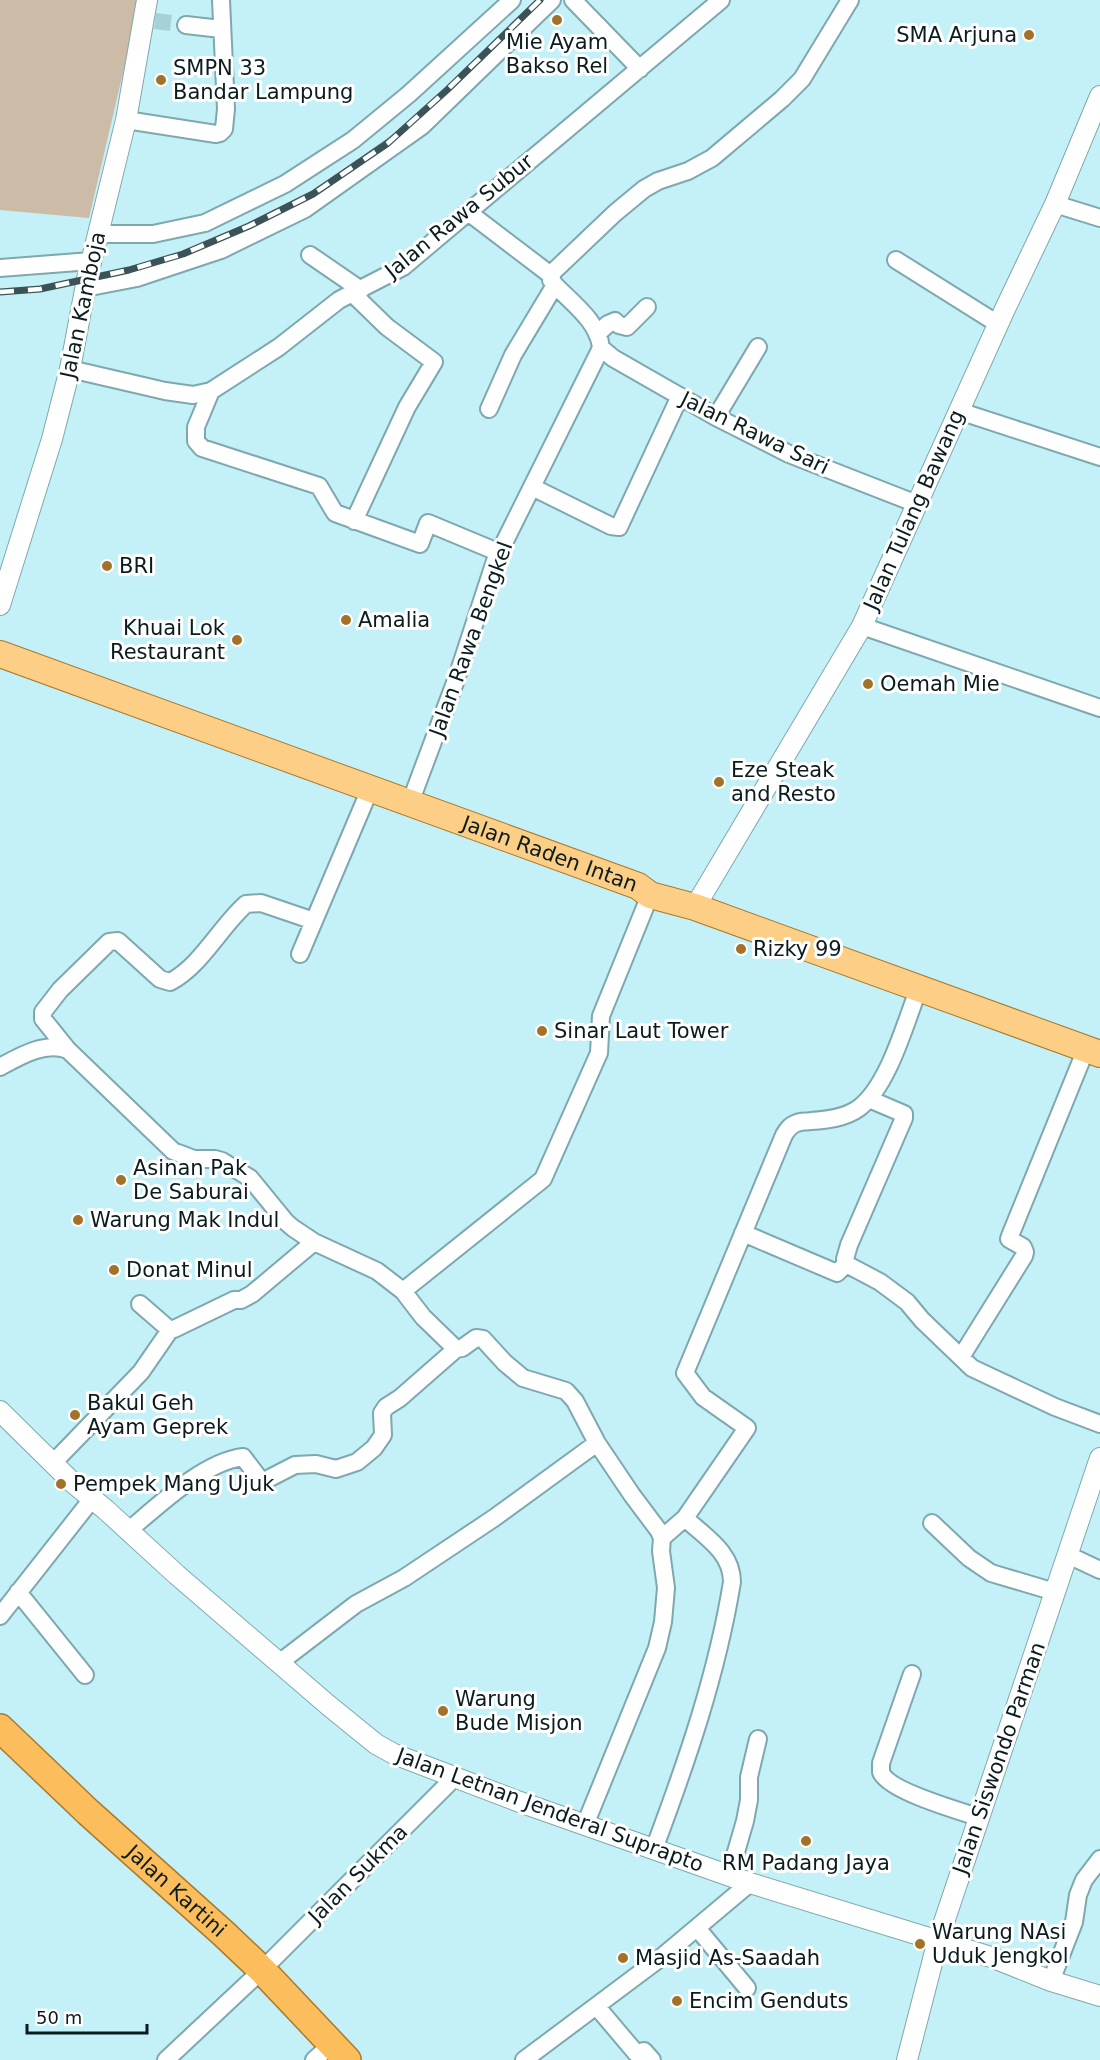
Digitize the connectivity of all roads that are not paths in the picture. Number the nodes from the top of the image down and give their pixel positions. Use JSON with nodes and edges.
{"nodes":[{"id":1,"x":221,"y":0,"type":"edge"},
{"id":2,"x":552,"y":0,"type":"edge"},
{"id":3,"x":573,"y":0,"type":"edge"},
{"id":4,"x":721,"y":0,"type":"edge"},
{"id":5,"x":850,"y":0,"type":"edge"},
{"id":6,"x":503,"y":4,"type":"edge"},
{"id":7,"x":148,"y":13,"type":"edge"},
{"id":8,"x":186,"y":25,"type":"tunnel mouth"},
{"id":9,"x":221,"y":29,"type":"junction"},
{"id":10,"x":640,"y":69,"type":"junction"},
{"id":11,"x":1100,"y":96,"type":"edge"},
{"id":12,"x":126,"y":120,"type":"junction"},
{"id":13,"x":1055,"y":204,"type":"junction"},
{"id":14,"x":468,"y":212,"type":"junction"},
{"id":15,"x":1100,"y":219,"type":"edge"},
{"id":16,"x":98,"y":234,"type":"junction"},
{"id":17,"x":310,"y":255,"type":"dead end"},
{"id":18,"x":896,"y":260,"type":"dead end"},
{"id":19,"x":92,"y":261,"type":"junction"},
{"id":20,"x":0,"y":268,"type":"edge"},
{"id":21,"x":553,"y":280,"type":"junction"},
{"id":22,"x":85,"y":288,"type":"junction"},
{"id":23,"x":357,"y":291,"type":"junction"},
{"id":24,"x":647,"y":307,"type":"dead end"},
{"id":25,"x":998,"y":324,"type":"junction"},
{"id":26,"x":599,"y":341,"type":"junction"},
{"id":27,"x":758,"y":346,"type":"dead end"},
{"id":28,"x":70,"y":369,"type":"junction"},
{"id":29,"x":212,"y":391,"type":"junction"},
{"id":30,"x":680,"y":396,"type":"junction"},
{"id":31,"x":489,"y":409,"type":"dead end"},
{"id":32,"x":959,"y":411,"type":"junction"},
{"id":33,"x":716,"y":417,"type":"junction"},
{"id":34,"x":1100,"y":457,"type":"edge"},
{"id":35,"x":532,"y":487,"type":"junction"},
{"id":36,"x":917,"y":504,"type":"junction"},
{"id":37,"x":354,"y":521,"type":"junction"},
{"id":38,"x":500,"y":553,"type":"junction"},
{"id":39,"x":0,"y":605,"type":"edge"},
{"id":40,"x":862,"y":626,"type":"junction"},
{"id":41,"x":1,"y":659,"type":"edge"},
{"id":42,"x":1100,"y":708,"type":"edge"},
{"id":43,"x":370,"y":789,"type":"junction"},
{"id":44,"x":410,"y":803,"type":"junction"},
{"id":45,"x":650,"y":895,"type":"junction"},
{"id":46,"x":695,"y":907,"type":"junction"},
{"id":47,"x":314,"y":921,"type":"junction"},
{"id":48,"x":300,"y":954,"type":"dead end"},
{"id":49,"x":919,"y":988,"type":"junction"},
{"id":50,"x":68,"y":1050,"type":"junction"},
{"id":51,"x":1093,"y":1051,"type":"edge"},
{"id":52,"x":0,"y":1067,"type":"edge"},
{"id":53,"x":869,"y":1099,"type":"junction"},
{"id":54,"x":743,"y":1233,"type":"junction"},
{"id":55,"x":314,"y":1242,"type":"junction"},
{"id":56,"x":846,"y":1264,"type":"junction"},
{"id":57,"x":404,"y":1291,"type":"junction"},
{"id":58,"x":140,"y":1304,"type":"dead end"},
{"id":59,"x":170,"y":1330,"type":"junction"},
{"id":60,"x":456,"y":1348,"type":"junction"},
{"id":61,"x":961,"y":1357,"type":"junction"},
{"id":62,"x":0,"y":1411,"type":"edge"},
{"id":63,"x":1100,"y":1424,"type":"edge"},
{"id":64,"x":597,"y":1443,"type":"junction"},
{"id":65,"x":1100,"y":1458,"type":"edge"},
{"id":66,"x":53,"y":1463,"type":"junction"},
{"id":67,"x":92,"y":1499,"type":"junction"},
{"id":68,"x":685,"y":1518,"type":"junction"},
{"id":69,"x":932,"y":1523,"type":"dead end"},
{"id":70,"x":128,"y":1531,"type":"junction"},
{"id":71,"x":662,"y":1538,"type":"junction"},
{"id":72,"x":1068,"y":1555,"type":"junction"},
{"id":73,"x":1100,"y":1569,"type":"edge"},
{"id":74,"x":18,"y":1592,"type":"junction"},
{"id":75,"x":1055,"y":1592,"type":"junction"},
{"id":76,"x":0,"y":1616,"type":"edge"},
{"id":77,"x":279,"y":1663,"type":"junction"},
{"id":78,"x":912,"y":1674,"type":"dead end"},
{"id":79,"x":85,"y":1675,"type":"dead end"},
{"id":80,"x":0,"y":1728,"type":"edge"},
{"id":81,"x":758,"y":1739,"type":"dead end"},
{"id":82,"x":455,"y":1777,"type":"junction"},
{"id":83,"x":978,"y":1817,"type":"junction"},
{"id":84,"x":585,"y":1825,"type":"junction"},
{"id":85,"x":654,"y":1849,"type":"junction"},
{"id":86,"x":1100,"y":1859,"type":"edge"},
{"id":87,"x":729,"y":1876,"type":"junction"},
{"id":88,"x":750,"y":1883,"type":"junction"},
{"id":89,"x":697,"y":1928,"type":"junction"},
{"id":90,"x":938,"y":1940,"type":"junction"},
{"id":91,"x":262,"y":1970,"type":"junction"},
{"id":92,"x":1051,"y":1981,"type":"junction"},
{"id":93,"x":747,"y":1989,"type":"dead end"},
{"id":94,"x":1100,"y":1996,"type":"edge"},
{"id":95,"x":597,"y":2007,"type":"junction"},
{"id":96,"x":331,"y":2055,"type":"edge"},
{"id":97,"x":166,"y":2060,"type":"edge"},
{"id":98,"x":524,"y":2060,"type":"edge"},
{"id":99,"x":652,"y":2060,"type":"edge"},
{"id":100,"x":907,"y":2060,"type":"edge"}],
"edges":[{"from":1,"to":9,"type":"street"},
{"from":2,"to":22,"type":"street"},
{"from":3,"to":10,"type":"street"},
{"from":4,"to":10,"type":"street","name":"Jalan Rawa Subur"},
{"from":5,"to":21,"type":"street"},
{"from":6,"to":16,"type":"street"},
{"from":7,"to":12,"type":"street","name":"Jalan Kamboja"},
{"from":8,"to":9,"type":"street"},
{"from":9,"to":12,"type":"street"},
{"from":10,"to":14,"type":"street","name":"Jalan Rawa Subur"},
{"from":11,"to":13,"type":"street","name":"Jalan Tulang Bawang"},
{"from":12,"to":16,"type":"street","name":"Jalan Kamboja"},
{"from":13,"to":15,"type":"street"},
{"from":13,"to":25,"type":"street","name":"Jalan Tulang Bawang"},
{"from":14,"to":21,"type":"street","name":"Jalan Rawa Sari"},
{"from":14,"to":23,"type":"street","name":"Jalan Rawa Subur"},
{"from":16,"to":19,"type":"street","name":"Jalan Kamboja"},
{"from":17,"to":23,"type":"street"},
{"from":18,"to":25,"type":"street"},
{"from":19,"to":20,"type":"street"},
{"from":19,"to":22,"type":"street","name":"Jalan Kamboja"},
{"from":21,"to":26,"type":"street","name":"Jalan Rawa Sari"},
{"from":21,"to":31,"type":"street"},
{"from":22,"to":28,"type":"street","name":"Jalan Kamboja"},
{"from":23,"to":29,"type":"street","name":"Jalan Rawa Subur"},
{"from":23,"to":37,"type":"street"},
{"from":24,"to":26,"type":"street"},
{"from":25,"to":32,"type":"street","name":"Jalan Tulang Bawang"},
{"from":26,"to":30,"type":"street","name":"Jalan Rawa Sari"},
{"from":26,"to":35,"type":"street","name":"Jalan Rawa Bengkel"},
{"from":27,"to":33,"type":"street"},
{"from":28,"to":29,"type":"street"},
{"from":28,"to":39,"type":"street","name":"Jalan Kamboja"},
{"from":29,"to":37,"type":"street"},
{"from":30,"to":33,"type":"street","name":"Jalan Rawa Sari"},
{"from":30,"to":35,"type":"street"},
{"from":32,"to":34,"type":"street"},
{"from":32,"to":36,"type":"street","name":"Jalan Tulang Bawang"},
{"from":33,"to":36,"type":"street","name":"Jalan Rawa Sari"},
{"from":35,"to":38,"type":"street","name":"Jalan Rawa Bengkel"},
{"from":36,"to":40,"type":"street","name":"Jalan Tulang Bawang"},
{"from":37,"to":38,"type":"street"},
{"from":38,"to":44,"type":"street","name":"Jalan Rawa Bengkel"},
{"from":40,"to":42,"type":"street"},
{"from":40,"to":46,"type":"street","name":"Jalan Tulang Bawang"},
{"from":41,"to":43,"type":"main road","name":"Jalan Raden Intan"},
{"from":43,"to":44,"type":"main road","name":"Jalan Raden Intan"},
{"from":43,"to":47,"type":"street"},
{"from":44,"to":45,"type":"main road","name":"Jalan Raden Intan"},
{"from":45,"to":46,"type":"main road","name":"Jalan Raden Intan"},
{"from":45,"to":57,"type":"street"},
{"from":46,"to":49,"type":"main road","name":"Jalan Raden Intan"},
{"from":47,"to":48,"type":"street"},
{"from":47,"to":50,"type":"street"},
{"from":49,"to":51,"type":"main road","name":"Jalan Raden Intan"},
{"from":49,"to":53,"type":"street"},
{"from":50,"to":52,"type":"street"},
{"from":50,"to":55,"type":"street"},
{"from":51,"to":61,"type":"street"},
{"from":53,"to":54,"type":"street"},
{"from":53,"to":56,"type":"street"},
{"from":54,"to":56,"type":"street"},
{"from":54,"to":68,"type":"street"},
{"from":55,"to":57,"type":"street"},
{"from":55,"to":59,"type":"street"},
{"from":56,"to":61,"type":"street"},
{"from":57,"to":60,"type":"street"},
{"from":58,"to":59,"type":"street"},
{"from":59,"to":66,"type":"street"},
{"from":60,"to":64,"type":"street"},
{"from":60,"to":70,"type":"street"},
{"from":61,"to":63,"type":"street"},
{"from":62,"to":66,"type":"street","name":"Jalan Letnan Jenderal Suprapto"},
{"from":64,"to":71,"type":"street"},
{"from":64,"to":77,"type":"street"},
{"from":65,"to":72,"type":"street","name":"Jalan Siswondo Parman"},
{"from":66,"to":67,"type":"street","name":"Jalan Letnan Jenderal Suprapto"},
{"from":67,"to":70,"type":"street","name":"Jalan Letnan Jenderal Suprapto"},
{"from":67,"to":74,"type":"street"},
{"from":68,"to":71,"type":"street"},
{"from":68,"to":85,"type":"street"},
{"from":69,"to":75,"type":"street"},
{"from":70,"to":77,"type":"street","name":"Jalan Letnan Jenderal Suprapto"},
{"from":71,"to":84,"type":"street"},
{"from":72,"to":73,"type":"street"},
{"from":72,"to":75,"type":"street","name":"Jalan Siswondo Parman"},
{"from":74,"to":76,"type":"street"},
{"from":74,"to":79,"type":"street"},
{"from":75,"to":83,"type":"street","name":"Jalan Siswondo Parman"},
{"from":77,"to":82,"type":"street","name":"Jalan Letnan Jenderal Suprapto"},
{"from":78,"to":83,"type":"street"},
{"from":80,"to":91,"type":"highway","name":"Jalan Kartini"},
{"from":81,"to":87,"type":"street"},
{"from":82,"to":84,"type":"street","name":"Jalan Letnan Jenderal Suprapto"},
{"from":82,"to":91,"type":"street","name":"Jalan Sukma"},
{"from":83,"to":90,"type":"street","name":"Jalan Siswondo Parman"},
{"from":84,"to":85,"type":"street","name":"Jalan Letnan Jenderal Suprapto"},
{"from":85,"to":87,"type":"street","name":"Jalan Letnan Jenderal Suprapto"},
{"from":86,"to":92,"type":"street"},
{"from":87,"to":88,"type":"street","name":"Jalan Letnan Jenderal Suprapto"},
{"from":88,"to":89,"type":"street"},
{"from":88,"to":90,"type":"street","name":"Jalan Letnan Jenderal Suprapto"},
{"from":89,"to":93,"type":"street"},
{"from":89,"to":95,"type":"street"},
{"from":90,"to":92,"type":"street","name":"Jalan Letnan Jenderal Suprapto"},
{"from":90,"to":100,"type":"street","name":"Jalan Siswondo Parman"},
{"from":91,"to":96,"type":"highway","name":"Jalan Kartini"},
{"from":91,"to":97,"type":"street","name":"Jalan Sukma"},
{"from":92,"to":94,"type":"street","name":"Jalan Letnan Jenderal Suprapto"},
{"from":95,"to":98,"type":"street"},
{"from":95,"to":99,"type":"street"}]}
